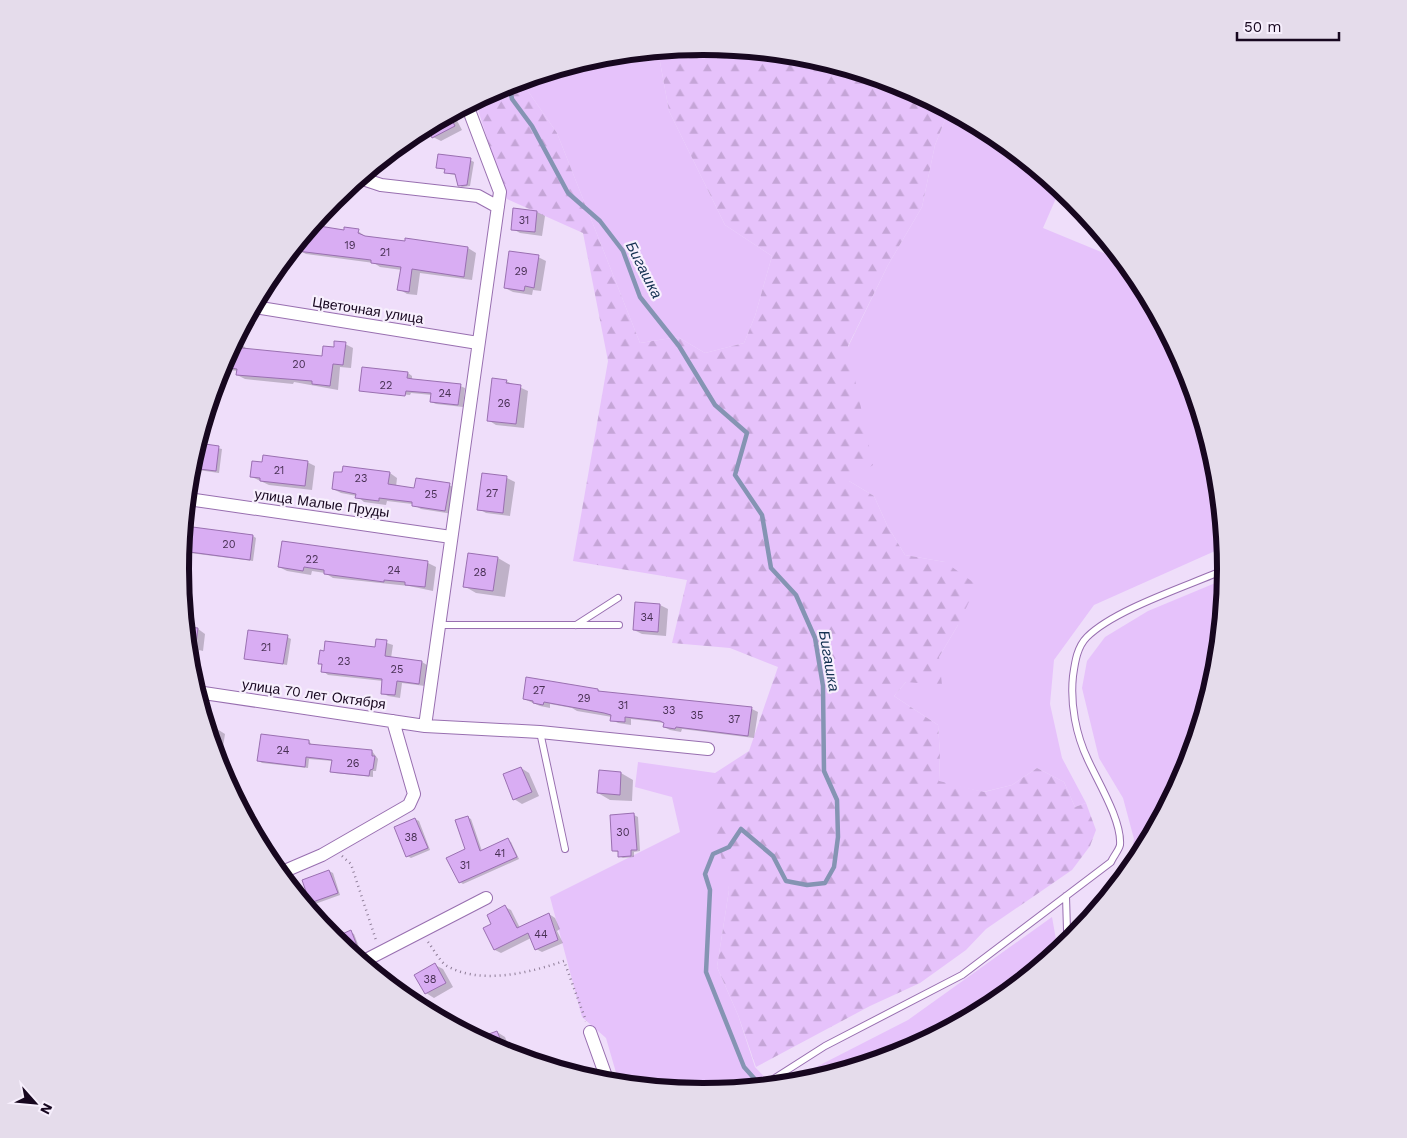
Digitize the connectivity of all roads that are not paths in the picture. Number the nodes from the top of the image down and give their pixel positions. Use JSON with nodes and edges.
{"nodes":[{"id":1,"x":469,"y":112,"type":"edge"},
{"id":2,"x":368,"y":181,"type":"edge"},
{"id":3,"x":498,"y":207,"type":"junction"},
{"id":4,"x":260,"y":308,"type":"edge"},
{"id":5,"x":478,"y":343,"type":"junction"},
{"id":6,"x":194,"y":500,"type":"edge"},
{"id":7,"x":451,"y":537,"type":"junction"},
{"id":8,"x":1218,"y":574,"type":"edge"},
{"id":9,"x":618,"y":598,"type":"dead end"},
{"id":10,"x":439,"y":625,"type":"junction"},
{"id":11,"x":576,"y":625,"type":"junction"},
{"id":12,"x":619,"y":625,"type":"dead end"},
{"id":13,"x":205,"y":693,"type":"edge"},
{"id":14,"x":393,"y":721,"type":"junction"},
{"id":15,"x":425,"y":726,"type":"junction"},
{"id":16,"x":540,"y":732,"type":"junction"},
{"id":17,"x":708,"y":750,"type":"dead end"},
{"id":18,"x":565,"y":849,"type":"dead end"},
{"id":19,"x":287,"y":870,"type":"edge"},
{"id":20,"x":1066,"y":896,"type":"junction"},
{"id":21,"x":486,"y":898,"type":"dead end"},
{"id":22,"x":1067,"y":932,"type":"edge"},
{"id":23,"x":369,"y":958,"type":"edge"},
{"id":24,"x":590,"y":1032,"type":"road end"},
{"id":25,"x":605,"y":1073,"type":"edge"},
{"id":26,"x":774,"y":1078,"type":"edge"}],
"edges":[{"from":1,"to":3,"type":"street"},
{"from":2,"to":3,"type":"street"},
{"from":3,"to":5,"type":"street"},
{"from":4,"to":5,"type":"street","name":"Цветочная улица"},
{"from":5,"to":7,"type":"street"},
{"from":6,"to":7,"type":"street","name":"улица Малые Пруды"},
{"from":7,"to":10,"type":"street"},
{"from":8,"to":20,"type":"lane"},
{"from":9,"to":11,"type":"lane"},
{"from":10,"to":11,"type":"lane"},
{"from":10,"to":15,"type":"street"},
{"from":11,"to":12,"type":"lane"},
{"from":13,"to":14,"type":"street","name":"улица 70 лет Октября"},
{"from":14,"to":15,"type":"street","name":"улица 70 лет Октября"},
{"from":14,"to":19,"type":"street"},
{"from":15,"to":16,"type":"street","name":"улица 70 лет Октября"},
{"from":16,"to":17,"type":"street","name":"улица 70 лет Октября"},
{"from":16,"to":18,"type":"lane"},
{"from":20,"to":22,"type":"lane"},
{"from":20,"to":26,"type":"lane"},
{"from":21,"to":23,"type":"street"},
{"from":24,"to":25,"type":"street"}]}
